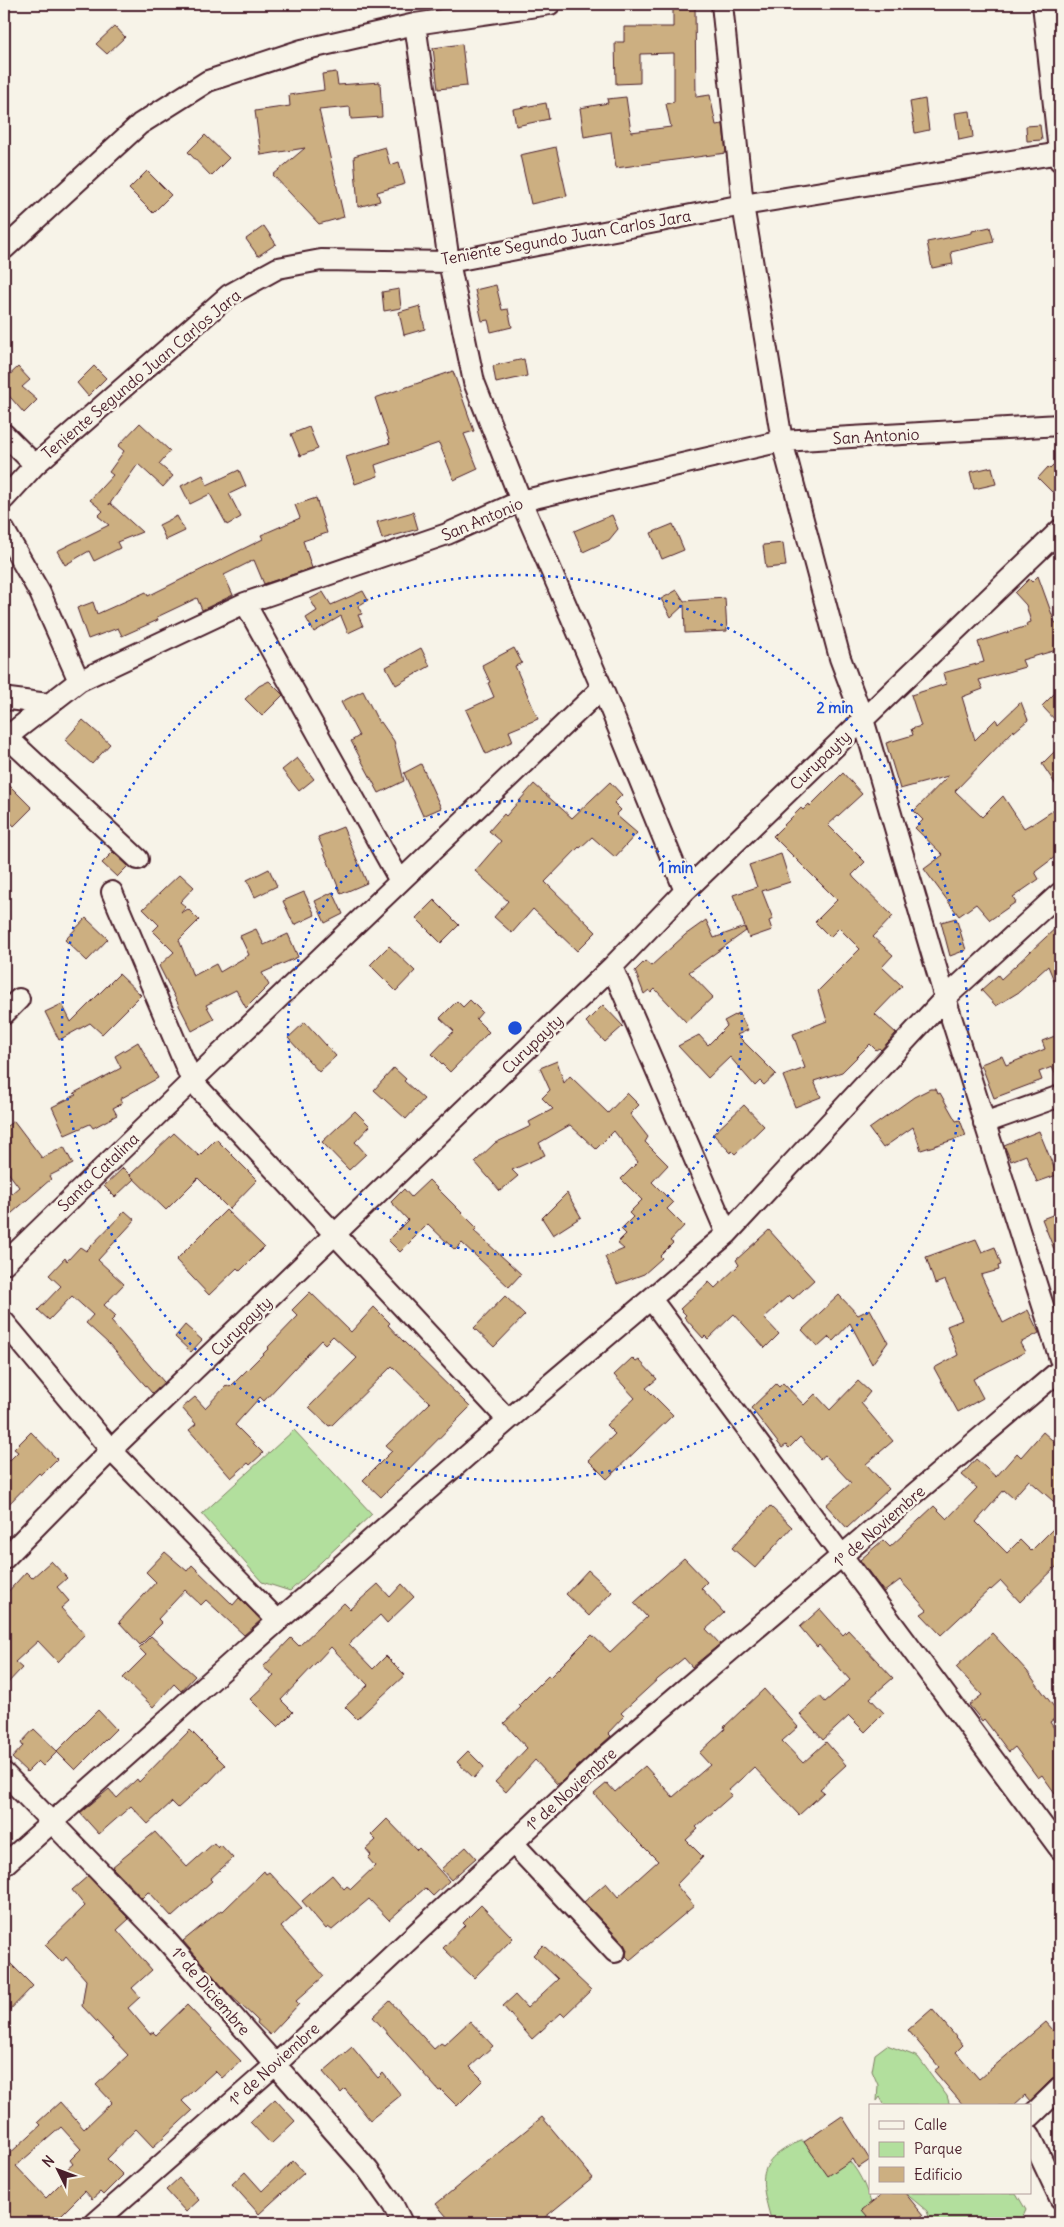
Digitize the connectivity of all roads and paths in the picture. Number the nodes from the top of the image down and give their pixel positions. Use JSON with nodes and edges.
{"nodes":[{"id":1,"x":550,"y":4,"type":"edge"},
{"id":2,"x":722,"y":4,"type":"edge"},
{"id":3,"x":1043,"y":4,"type":"edge"},
{"id":4,"x":415,"y":24,"type":"junction"},
{"id":5,"x":1060,"y":156,"type":"edge"},
{"id":6,"x":744,"y":204,"type":"junction"},
{"id":7,"x":4,"y":249,"type":"edge"},
{"id":8,"x":449,"y":262,"type":"junction"},
{"id":9,"x":1060,"y":425,"type":"edge"},
{"id":10,"x":4,"y":434,"type":"edge"},
{"id":11,"x":782,"y":441,"type":"junction"},
{"id":12,"x":35,"y":465,"type":"junction"},
{"id":13,"x":4,"y":499,"type":"edge"},
{"id":14,"x":521,"y":500,"type":"junction"},
{"id":15,"x":4,"y":530,"type":"edge"},
{"id":16,"x":1060,"y":530,"type":"edge"},
{"id":17,"x":245,"y":603,"type":"junction"},
{"id":18,"x":79,"y":681,"type":"junction"},
{"id":19,"x":602,"y":688,"type":"junction"},
{"id":20,"x":4,"y":701,"type":"edge"},
{"id":21,"x":48,"y":704,"type":"junction"},
{"id":22,"x":863,"y":719,"type":"junction"},
{"id":23,"x":5,"y":738,"type":"edge"},
{"id":24,"x":138,"y":859,"type":"dead end"},
{"id":25,"x":400,"y":881,"type":"junction"},
{"id":26,"x":685,"y":891,"type":"junction"},
{"id":27,"x":112,"y":892,"type":"dead end"},
{"id":28,"x":1060,"y":893,"type":"edge"},
{"id":29,"x":612,"y":967,"type":"junction"},
{"id":30,"x":945,"y":998,"type":"junction"},
{"id":31,"x":19,"y":999,"type":"dead end"},
{"id":32,"x":4,"y":1014,"type":"edge"},
{"id":33,"x":192,"y":1081,"type":"junction"},
{"id":34,"x":1060,"y":1096,"type":"edge"},
{"id":35,"x":984,"y":1123,"type":"junction"},
{"id":36,"x":335,"y":1234,"type":"junction"},
{"id":37,"x":727,"y":1234,"type":"junction"},
{"id":38,"x":4,"y":1264,"type":"edge"},
{"id":39,"x":651,"y":1299,"type":"junction"},
{"id":40,"x":4,"y":1322,"type":"edge"},
{"id":41,"x":1060,"y":1359,"type":"edge"},
{"id":42,"x":1060,"y":1370,"type":"edge"},
{"id":43,"x":508,"y":1420,"type":"junction"},
{"id":44,"x":111,"y":1450,"type":"junction"},
{"id":45,"x":842,"y":1557,"type":"junction"},
{"id":46,"x":4,"y":1559,"type":"edge"},
{"id":47,"x":278,"y":1621,"type":"junction"},
{"id":48,"x":4,"y":1773,"type":"edge"},
{"id":49,"x":52,"y":1824,"type":"junction"},
{"id":50,"x":513,"y":1843,"type":"junction"},
{"id":51,"x":1060,"y":1849,"type":"edge"},
{"id":52,"x":4,"y":1866,"type":"edge"},
{"id":53,"x":615,"y":1952,"type":"dead end"},
{"id":54,"x":275,"y":2065,"type":"junction"},
{"id":55,"x":1060,"y":2088,"type":"edge"},
{"id":56,"x":1032,"y":2114,"type":"edge"},
{"id":57,"x":1032,"y":2139,"type":"edge"},
{"id":58,"x":1060,"y":2198,"type":"edge"},
{"id":59,"x":95,"y":2223,"type":"edge"},
{"id":60,"x":402,"y":2223,"type":"edge"}],
"edges":[{"from":1,"to":4,"type":"street"},
{"from":2,"to":6,"type":"street"},
{"from":3,"to":5,"type":"street"},
{"from":4,"to":7,"type":"street"},
{"from":4,"to":8,"type":"street"},
{"from":5,"to":6,"type":"street","name":"Teniente Segundo Juan Carlos Jara"},
{"from":6,"to":8,"type":"street","name":"Teniente Segundo Juan Carlos Jara"},
{"from":6,"to":11,"type":"street"},
{"from":8,"to":12,"type":"street","name":"Teniente Segundo Juan Carlos Jara"},
{"from":8,"to":14,"type":"street"},
{"from":9,"to":11,"type":"street","name":"San Antonio"},
{"from":10,"to":12,"type":"street"},
{"from":11,"to":14,"type":"street","name":"San Antonio"},
{"from":11,"to":22,"type":"street"},
{"from":12,"to":13,"type":"street","name":"Teniente Segundo Juan Carlos Jara"},
{"from":14,"to":17,"type":"street","name":"San Antonio"},
{"from":14,"to":19,"type":"street"},
{"from":15,"to":18,"type":"street"},
{"from":16,"to":22,"type":"street","name":"Curupayty"},
{"from":17,"to":18,"type":"street","name":"San Antonio"},
{"from":17,"to":25,"type":"street"},
{"from":18,"to":21,"type":"street","name":"San Antonio"},
{"from":19,"to":25,"type":"street","name":"Santa Catalina"},
{"from":19,"to":26,"type":"street"},
{"from":20,"to":21,"type":"street"},
{"from":21,"to":23,"type":"street","name":"San Antonio"},
{"from":22,"to":26,"type":"street","name":"Curupayty"},
{"from":22,"to":30,"type":"street"},
{"from":23,"to":24,"type":"street"},
{"from":25,"to":33,"type":"street","name":"Santa Catalina"},
{"from":26,"to":29,"type":"street","name":"Curupayty"},
{"from":27,"to":33,"type":"street"},
{"from":28,"to":30,"type":"street"},
{"from":29,"to":36,"type":"street","name":"Curupayty"},
{"from":29,"to":37,"type":"street"},
{"from":30,"to":35,"type":"street"},
{"from":30,"to":37,"type":"street"},
{"from":31,"to":32,"type":"street"},
{"from":33,"to":36,"type":"street"},
{"from":33,"to":38,"type":"street","name":"Santa Catalina"},
{"from":34,"to":35,"type":"street"},
{"from":35,"to":41,"type":"street"},
{"from":36,"to":43,"type":"street"},
{"from":36,"to":44,"type":"street","name":"Curupayty"},
{"from":37,"to":39,"type":"street"},
{"from":39,"to":43,"type":"street"},
{"from":39,"to":45,"type":"street"},
{"from":40,"to":44,"type":"street"},
{"from":42,"to":45,"type":"street","name":"1º de Noviembre"},
{"from":43,"to":47,"type":"street"},
{"from":44,"to":46,"type":"street","name":"Curupayty"},
{"from":44,"to":47,"type":"street"},
{"from":45,"to":50,"type":"street","name":"1º de Noviembre"},
{"from":45,"to":51,"type":"street"},
{"from":47,"to":49,"type":"street"},
{"from":48,"to":49,"type":"street","name":"1º de Diciembre"},
{"from":49,"to":52,"type":"street"},
{"from":49,"to":54,"type":"street","name":"1º de Diciembre"},
{"from":50,"to":53,"type":"street"},
{"from":50,"to":54,"type":"street","name":"1º de Noviembre"},
{"from":54,"to":59,"type":"street","name":"1º de Noviembre"},
{"from":54,"to":60,"type":"street","name":"1º de Diciembre"},
{"from":55,"to":56,"type":"street"},
{"from":57,"to":58,"type":"street"}]}
